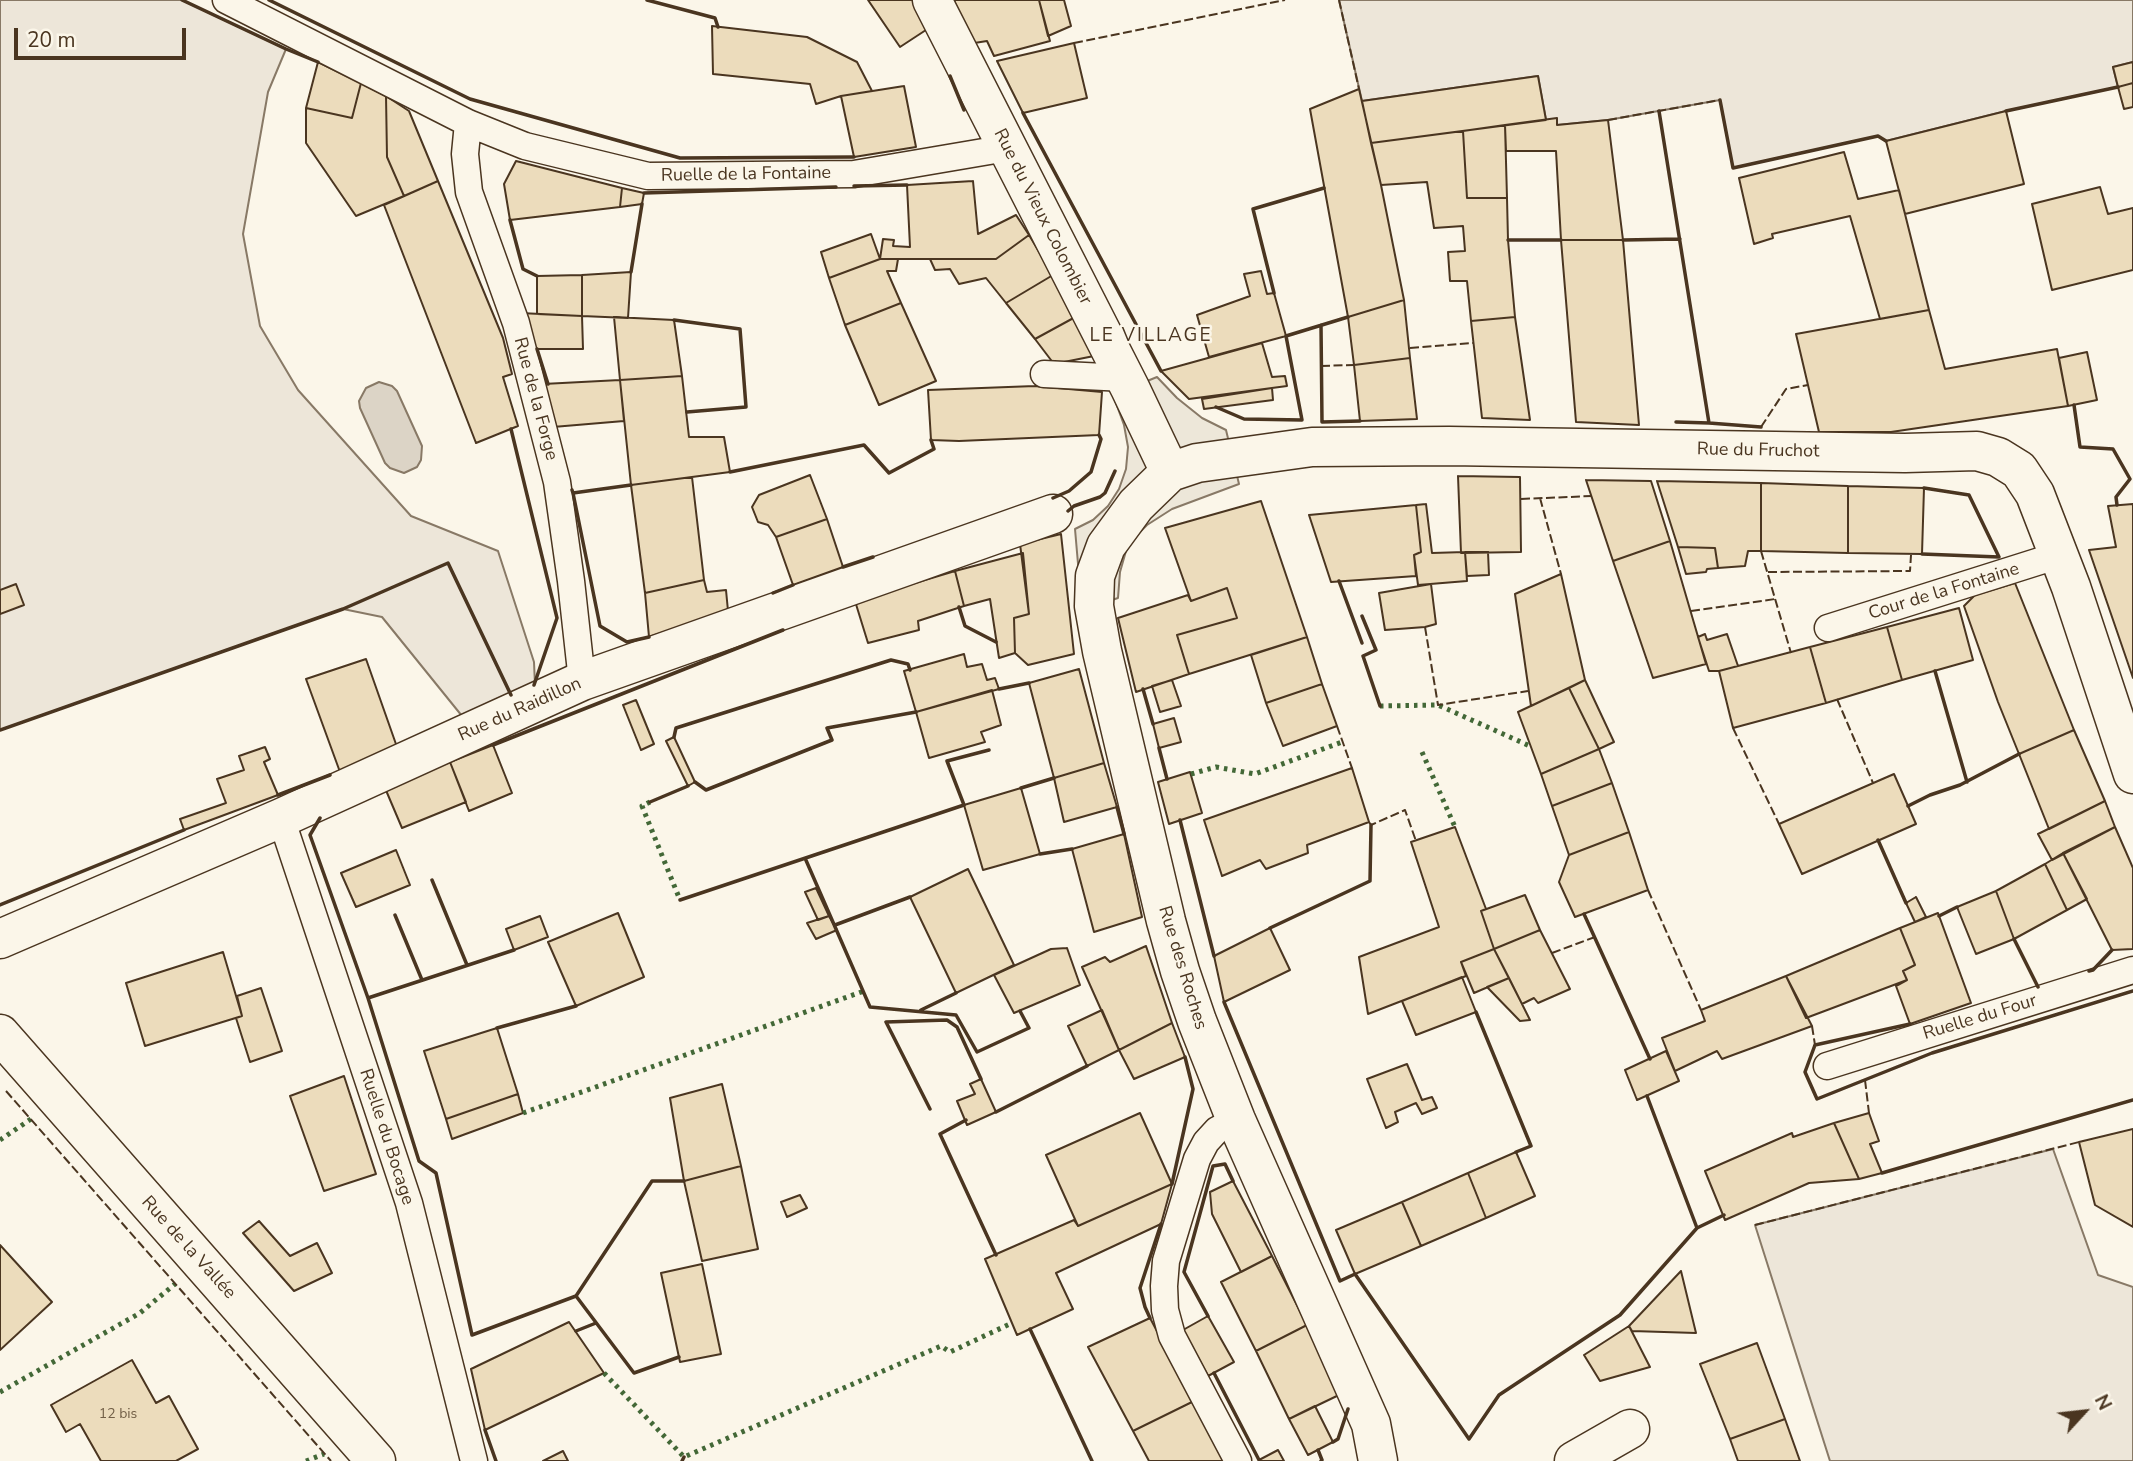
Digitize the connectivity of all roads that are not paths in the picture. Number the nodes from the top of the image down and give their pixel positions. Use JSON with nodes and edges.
{"nodes":[{"id":1,"x":226,"y":0,"type":"edge"},
{"id":2,"x":933,"y":0,"type":"edge"},
{"id":3,"x":468,"y":123,"type":"junction"},
{"id":4,"x":1007,"y":148,"type":"junction"},
{"id":5,"x":1044,"y":374,"type":"dead end"},
{"id":6,"x":1125,"y":378,"type":"junction"},
{"id":7,"x":1170,"y":472,"type":"junction"},
{"id":8,"x":1053,"y":514,"type":"dead end"},
{"id":9,"x":2059,"y":555,"type":"junction"},
{"id":10,"x":1828,"y":628,"type":"dead end"},
{"id":11,"x":582,"y":681,"type":"junction"},
{"id":12,"x":2133,"y":774,"type":"edge"},
{"id":13,"x":281,"y":818,"type":"junction"},
{"id":14,"x":0,"y":939,"type":"edge"},
{"id":15,"x":2133,"y":970,"type":"edge"},
{"id":16,"x":0,"y":1034,"type":"edge"},
{"id":17,"x":1827,"y":1066,"type":"dead end"},
{"id":18,"x":1236,"y":1120,"type":"junction"},
{"id":19,"x":1630,"y":1429,"type":"dead end"},
{"id":20,"x":376,"y":1461,"type":"edge"},
{"id":21,"x":474,"y":1461,"type":"edge"},
{"id":22,"x":1238,"y":1461,"type":"edge"},
{"id":23,"x":1378,"y":1461,"type":"edge"},
{"id":24,"x":1574,"y":1461,"type":"edge"}],
"edges":[{"from":1,"to":3,"type":"lane","name":"Ruelle de la Fontaine"},
{"from":2,"to":4,"type":"street","name":"Rue du Vieux Colombier"},
{"from":3,"to":4,"type":"lane","name":"Ruelle de la Fontaine"},
{"from":3,"to":11,"type":"lane","name":"Rue de la Forge"},
{"from":4,"to":6,"type":"street","name":"Rue du Vieux Colombier"},
{"from":5,"to":6,"type":"lane"},
{"from":6,"to":7,"type":"street","name":"Rue du Vieux Colombier"},
{"from":7,"to":9,"type":"street","name":"Rue du Fruchot"},
{"from":7,"to":18,"type":"street","name":"Rue des Roches"},
{"from":8,"to":11,"type":"street","name":"Rue du Raidillon"},
{"from":9,"to":10,"type":"lane","name":"Cour de la Fontaine"},
{"from":9,"to":12,"type":"street","name":"Rue du Fruchot"},
{"from":11,"to":13,"type":"street","name":"Rue du Raidillon"},
{"from":13,"to":14,"type":"street","name":"Rue du Raidillon"},
{"from":13,"to":21,"type":"lane","name":"Ruelle du Bocage"},
{"from":15,"to":17,"type":"lane","name":"Ruelle du Four"},
{"from":16,"to":20,"type":"street","name":"Rue de la Vallée"},
{"from":18,"to":22,"type":"lane"},
{"from":18,"to":23,"type":"street","name":"Rue des Roches"},
{"from":19,"to":24,"type":"street"}]}
